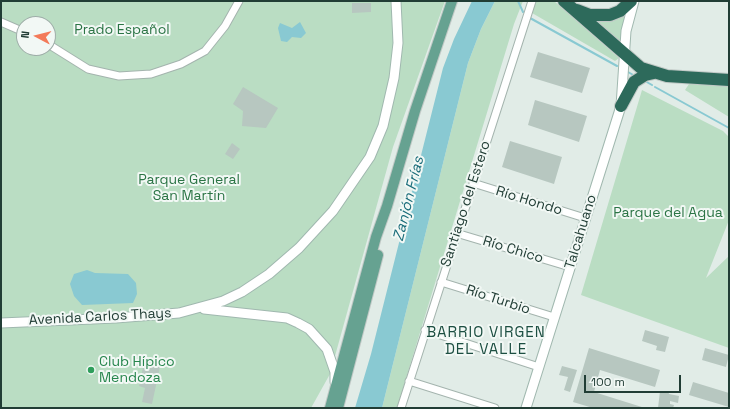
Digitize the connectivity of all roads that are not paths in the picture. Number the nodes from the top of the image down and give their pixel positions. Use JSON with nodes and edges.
{"nodes":[{"id":1,"x":240,"y":1,"type":"edge"},
{"id":2,"x":396,"y":1,"type":"edge"},
{"id":3,"x":452,"y":1,"type":"edge"},
{"id":4,"x":532,"y":1,"type":"edge"},
{"id":5,"x":631,"y":1,"type":"edge"},
{"id":6,"x":634,"y":1,"type":"edge"},
{"id":7,"x":566,"y":3,"type":"edge"},
{"id":8,"x":1,"y":22,"type":"edge"},
{"id":9,"x":16,"y":29,"type":"edge"},
{"id":10,"x":56,"y":49,"type":"edge"},
{"id":11,"x":624,"y":54,"type":"junction"},
{"id":12,"x":654,"y":73,"type":"junction"},
{"id":13,"x":729,"y":80,"type":"edge"},
{"id":14,"x":621,"y":106,"type":"junction"},
{"id":15,"x":473,"y":183,"type":"junction"},
{"id":16,"x":387,"y":206,"type":"junction"},
{"id":17,"x":586,"y":218,"type":"junction"},
{"id":18,"x":456,"y":233,"type":"junction"},
{"id":19,"x":570,"y":267,"type":"junction"},
{"id":20,"x":441,"y":282,"type":"junction"},
{"id":21,"x":199,"y":309,"type":"junction"},
{"id":22,"x":554,"y":318,"type":"junction"},
{"id":23,"x":1,"y":323,"type":"edge"},
{"id":24,"x":425,"y":330,"type":"junction"},
{"id":25,"x":539,"y":367,"type":"junction"},
{"id":26,"x":409,"y":381,"type":"junction"},
{"id":27,"x":335,"y":389,"type":"junction"},
{"id":28,"x":330,"y":408,"type":"edge"},
{"id":29,"x":338,"y":408,"type":"edge"},
{"id":30,"x":401,"y":408,"type":"edge"},
{"id":31,"x":495,"y":408,"type":"edge"},
{"id":32,"x":526,"y":408,"type":"edge"}],
"edges":[{"from":1,"to":10,"type":"street"},
{"from":2,"to":21,"type":"street","name":"Avenida Carlos Thays"},
{"from":3,"to":16,"type":"main road"},
{"from":4,"to":15,"type":"street","name":"Santiago del Estero"},
{"from":5,"to":7,"type":"highway"},
{"from":6,"to":11,"type":"street"},
{"from":7,"to":11,"type":"highway"},
{"from":8,"to":9,"type":"street"},
{"from":11,"to":12,"type":"highway"},
{"from":11,"to":14,"type":"street","name":"Talcahuano"},
{"from":12,"to":13,"type":"highway"},
{"from":12,"to":14,"type":"highway"},
{"from":14,"to":17,"type":"street","name":"Talcahuano"},
{"from":15,"to":17,"type":"street","name":"Río Hondo"},
{"from":15,"to":18,"type":"street","name":"Santiago del Estero"},
{"from":16,"to":27,"type":"main road"},
{"from":16,"to":29,"type":"main road"},
{"from":17,"to":19,"type":"street","name":"Talcahuano"},
{"from":18,"to":19,"type":"street","name":"Río Chico"},
{"from":18,"to":20,"type":"street","name":"Santiago del Estero"},
{"from":19,"to":22,"type":"street","name":"Talcahuano"},
{"from":20,"to":22,"type":"street","name":"Río Turbio"},
{"from":20,"to":24,"type":"street","name":"Santiago del Estero"},
{"from":21,"to":23,"type":"street","name":"Avenida Carlos Thays"},
{"from":21,"to":27,"type":"street","name":"Avenida Carlos Thays"},
{"from":22,"to":25,"type":"street","name":"Talcahuano"},
{"from":24,"to":25,"type":"street"},
{"from":24,"to":26,"type":"street","name":"Santiago del Estero"},
{"from":25,"to":32,"type":"street","name":"Talcahuano"},
{"from":26,"to":30,"type":"street","name":"Santiago del Estero"},
{"from":26,"to":31,"type":"street"},
{"from":27,"to":28,"type":"main road"}]}
